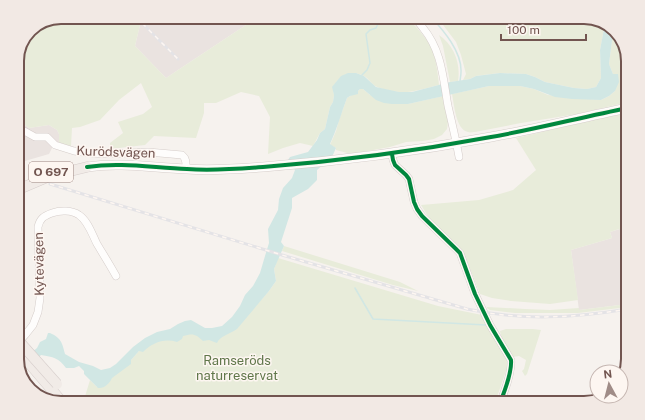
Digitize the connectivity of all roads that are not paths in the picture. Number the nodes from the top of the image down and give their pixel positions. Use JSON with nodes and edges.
{"nodes":[{"id":1,"x":419,"y":24,"type":"edge"},
{"id":2,"x":621,"y":109,"type":"edge"},
{"id":3,"x":24,"y":131,"type":"edge"},
{"id":4,"x":456,"y":143,"type":"junction"},
{"id":5,"x":392,"y":154,"type":"junction"},
{"id":6,"x":459,"y":157,"type":"dead end"},
{"id":7,"x":88,"y":167,"type":"junction"},
{"id":8,"x":186,"y":169,"type":"junction"},
{"id":9,"x":24,"y":181,"type":"edge"},
{"id":10,"x":24,"y":187,"type":"edge"},
{"id":11,"x":116,"y":276,"type":"dead end"},
{"id":12,"x":24,"y":336,"type":"edge"},
{"id":13,"x":24,"y":348,"type":"edge"},
{"id":14,"x":24,"y":356,"type":"edge"},
{"id":15,"x":54,"y":386,"type":"junction"},
{"id":16,"x":59,"y":396,"type":"edge"},
{"id":17,"x":65,"y":396,"type":"edge"},
{"id":18,"x":502,"y":396,"type":"edge"}],
"edges":[{"from":1,"to":4,"type":"street"},
{"from":2,"to":4,"type":"street","number":"O 697"},
{"from":3,"to":8,"type":"street","name":"Kurödsvägen"},
{"from":4,"to":5,"type":"street","number":"O 697"},
{"from":4,"to":6,"type":"street"},
{"from":5,"to":8,"type":"street","number":"O 697"},
{"from":5,"to":18,"type":"street"},
{"from":7,"to":8,"type":"street","number":"O 697"},
{"from":7,"to":9,"type":"main road","number":"O 697"},
{"from":7,"to":10,"type":"main road","number":"O 697"},
{"from":11,"to":12,"type":"street","name":"Kytevägen"},
{"from":13,"to":15,"type":"main road","bridge":true},
{"from":14,"to":15,"type":"main road"},
{"from":15,"to":16,"type":"main road"},
{"from":15,"to":17,"type":"main road"}]}
